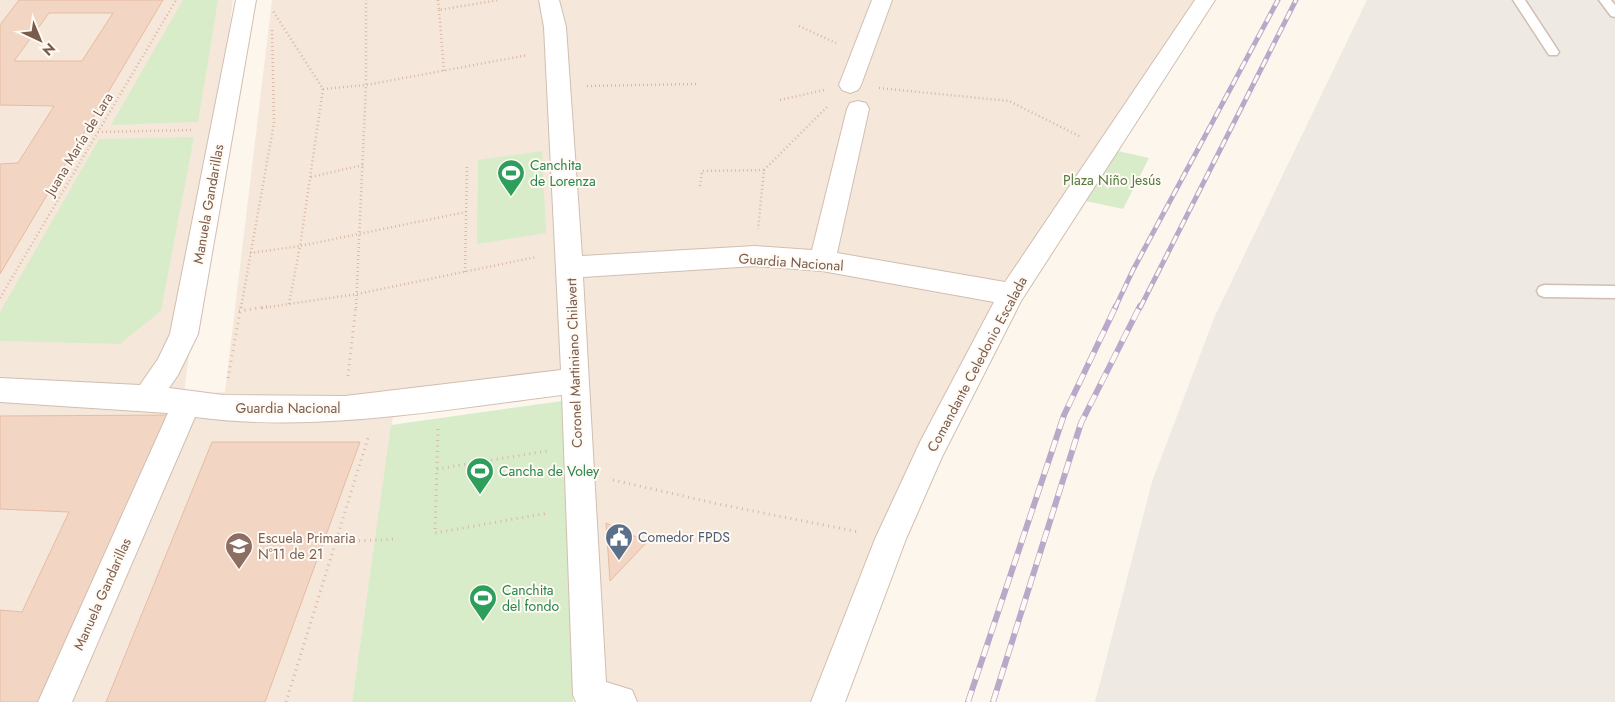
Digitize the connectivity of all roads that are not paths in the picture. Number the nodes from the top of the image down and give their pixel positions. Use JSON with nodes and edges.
{"nodes":[{"id":1,"x":246,"y":0,"type":"edge"},
{"id":2,"x":549,"y":0,"type":"edge"},
{"id":3,"x":882,"y":0,"type":"edge"},
{"id":4,"x":1205,"y":0,"type":"edge"},
{"id":5,"x":1519,"y":0,"type":"edge"},
{"id":6,"x":1605,"y":0,"type":"edge"},
{"id":7,"x":1615,"y":13,"type":"edge"},
{"id":8,"x":1552,"y":52,"type":"dead end"},
{"id":9,"x":850,"y":85,"type":"road end"},
{"id":10,"x":858,"y":109,"type":"dead end"},
{"id":11,"x":569,"y":259,"type":"junction"},
{"id":12,"x":822,"y":262,"type":"junction"},
{"id":13,"x":1544,"y":291,"type":"dead end"},
{"id":14,"x":1615,"y":292,"type":"edge"},
{"id":15,"x":1011,"y":294,"type":"junction"},
{"id":16,"x":574,"y":381,"type":"junction"},
{"id":17,"x":0,"y":390,"type":"edge"},
{"id":18,"x":147,"y":398,"type":"junction"},
{"id":19,"x":186,"y":404,"type":"junction"},
{"id":20,"x":55,"y":702,"type":"edge"},
{"id":21,"x":620,"y":702,"type":"edge"},
{"id":22,"x":828,"y":702,"type":"edge"}],
"edges":[{"from":1,"to":18,"type":"street","name":"Manuela Gandarillas"},
{"from":2,"to":11,"type":"street","name":"Coronel Martiniano Chilavert"},
{"from":3,"to":9,"type":"street"},
{"from":4,"to":15,"type":"street","name":"Comandante Celedonio Escalada"},
{"from":5,"to":8,"type":"lane"},
{"from":6,"to":7,"type":"lane"},
{"from":10,"to":12,"type":"street"},
{"from":11,"to":12,"type":"street","name":"Guardia Nacional"},
{"from":11,"to":16,"type":"street","name":"Coronel Martiniano Chilavert"},
{"from":12,"to":15,"type":"street","name":"Guardia Nacional"},
{"from":13,"to":14,"type":"lane"},
{"from":15,"to":22,"type":"street","name":"Comandante Celedonio Escalada"},
{"from":16,"to":19,"type":"street","name":"Guardia Nacional"},
{"from":16,"to":21,"type":"street","name":"Coronel Martiniano Chilavert"},
{"from":17,"to":18,"type":"street","name":"Guardia Nacional"},
{"from":18,"to":19,"type":"street","name":"Guardia Nacional"},
{"from":19,"to":20,"type":"street","name":"Manuela Gandarillas"}]}
